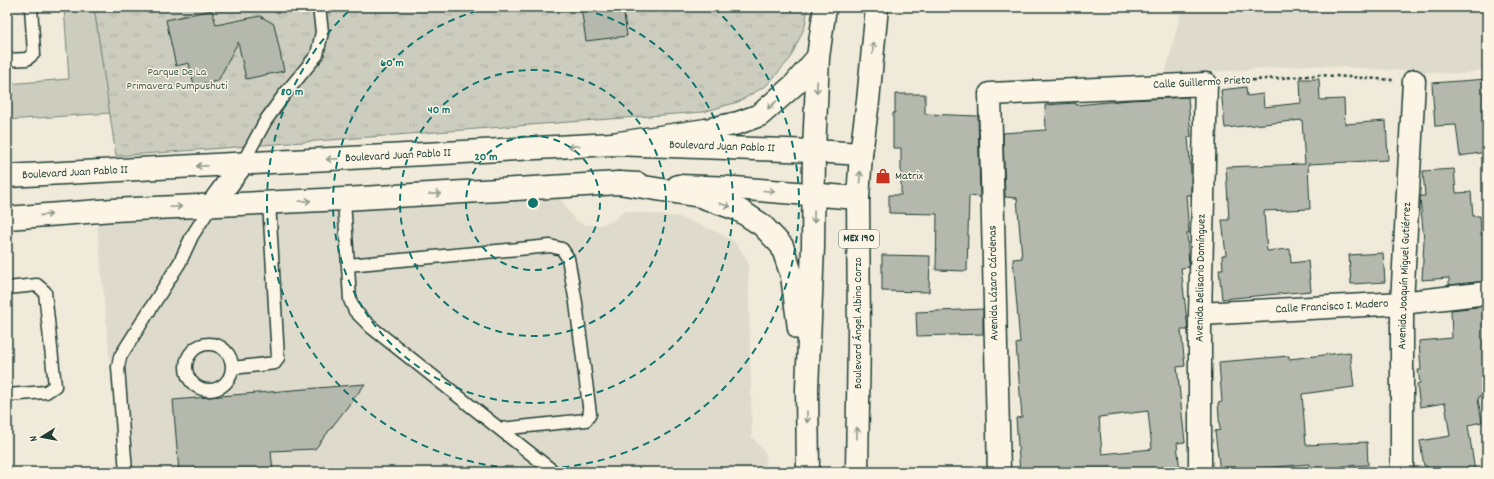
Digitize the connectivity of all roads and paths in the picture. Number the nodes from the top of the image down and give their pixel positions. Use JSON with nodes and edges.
{"nodes":[{"id":1,"x":31,"y":7,"type":"edge"},
{"id":2,"x":319,"y":7,"type":"edge"},
{"id":3,"x":826,"y":7,"type":"edge"},
{"id":4,"x":877,"y":7,"type":"edge"},
{"id":5,"x":818,"y":57,"type":"junction"},
{"id":6,"x":7,"y":60,"type":"edge"},
{"id":7,"x":1414,"y":81,"type":"joint"},
{"id":8,"x":1206,"y":84,"type":"junction"},
{"id":9,"x":990,"y":94,"type":"joint"},
{"id":10,"x":613,"y":144,"type":"junction"},
{"id":11,"x":814,"y":151,"type":"junction"},
{"id":12,"x":861,"y":154,"type":"junction"},
{"id":13,"x":242,"y":164,"type":"junction"},
{"id":14,"x":7,"y":176,"type":"edge"},
{"id":15,"x":619,"y":183,"type":"junction"},
{"id":16,"x":814,"y":195,"type":"junction"},
{"id":17,"x":858,"y":198,"type":"junction"},
{"id":18,"x":344,"y":199,"type":"junction"},
{"id":19,"x":269,"y":202,"type":"junction"},
{"id":20,"x":212,"y":205,"type":"junction"},
{"id":21,"x":7,"y":218,"type":"edge"},
{"id":22,"x":348,"y":265,"type":"junction"},
{"id":23,"x":7,"y":288,"type":"edge"},
{"id":24,"x":1487,"y":293,"type":"edge"},
{"id":25,"x":1402,"y":303,"type":"junction"},
{"id":26,"x":1200,"y":314,"type":"junction"},
{"id":27,"x":233,"y":368,"type":"dead end"},
{"id":28,"x":807,"y":389,"type":"junction"},
{"id":29,"x":7,"y":395,"type":"edge"},
{"id":30,"x":501,"y":429,"type":"junction"},
{"id":31,"x":126,"y":472,"type":"edge"},
{"id":32,"x":554,"y":472,"type":"edge"},
{"id":33,"x":808,"y":472,"type":"edge"},
{"id":34,"x":857,"y":472,"type":"edge"},
{"id":35,"x":999,"y":472,"type":"edge"},
{"id":36,"x":1200,"y":472,"type":"edge"},
{"id":37,"x":1402,"y":472,"type":"edge"}],
"edges":[{"from":1,"to":6,"type":"lane"},
{"from":2,"to":13,"type":"lane"},
{"from":3,"to":5,"type":"street"},
{"from":12,"to":4,"type":"street","name":"Boulevard Ángel Albino Corzo","number":"MEX 190","one_way":true},
{"from":5,"to":10,"type":"street","one_way":true},
{"from":5,"to":11,"type":"street","one_way":true},
{"from":7,"to":8,"type":"path","name":"Calle Guillermo Prieto"},
{"from":7,"to":25,"type":"street","name":"Avenida Joaquín Miguel Gutiérrez"},
{"from":8,"to":9,"type":"street","name":"Calle Guillermo Prieto"},
{"from":8,"to":26,"type":"street","name":"Avenida Belisario Domínguez"},
{"from":9,"to":35,"type":"street","name":"Avenida Lázaro Cárdenas"},
{"from":10,"to":11,"type":"street","name":"Boulevard Juan Pablo II"},
{"from":10,"to":13,"type":"street","name":"Boulevard Juan Pablo II","one_way":true},
{"from":11,"to":12,"type":"street","name":"Boulevard Juan Pablo II"},
{"from":11,"to":16,"type":"street"},
{"from":17,"to":12,"type":"street","name":"Boulevard Ángel Albino Corzo","number":"MEX 190","one_way":true},
{"from":13,"to":14,"type":"street","name":"Boulevard Juan Pablo II","one_way":true},
{"from":13,"to":20,"type":"street"},
{"from":15,"to":16,"type":"street","one_way":true},
{"from":18,"to":15,"type":"street","one_way":true},
{"from":15,"to":28,"type":"street","one_way":true},
{"from":16,"to":17,"type":"street"},
{"from":16,"to":28,"type":"street","one_way":true},
{"from":34,"to":17,"type":"street","name":"Boulevard Ángel Albino Corzo","number":"MEX 190","one_way":true},
{"from":19,"to":18,"type":"street","one_way":true},
{"from":18,"to":22,"type":"lane"},
{"from":19,"to":20,"type":"street"},
{"from":19,"to":27,"type":"lane"},
{"from":21,"to":20,"type":"street","one_way":true},
{"from":20,"to":31,"type":"lane"},
{"from":22,"to":30,"type":"lane"},
{"from":22,"to":30,"type":"lane"},
{"from":23,"to":29,"type":"lane"},
{"from":24,"to":25,"type":"street","name":"Calle Francisco I. Madero"},
{"from":25,"to":26,"type":"street","name":"Calle Francisco I. Madero"},
{"from":25,"to":37,"type":"street","name":"Avenida Joaquín Miguel Gutiérrez"},
{"from":26,"to":36,"type":"street","name":"Avenida Belisario Domínguez"},
{"from":28,"to":33,"type":"street","one_way":true},
{"from":30,"to":32,"type":"lane"}]}
